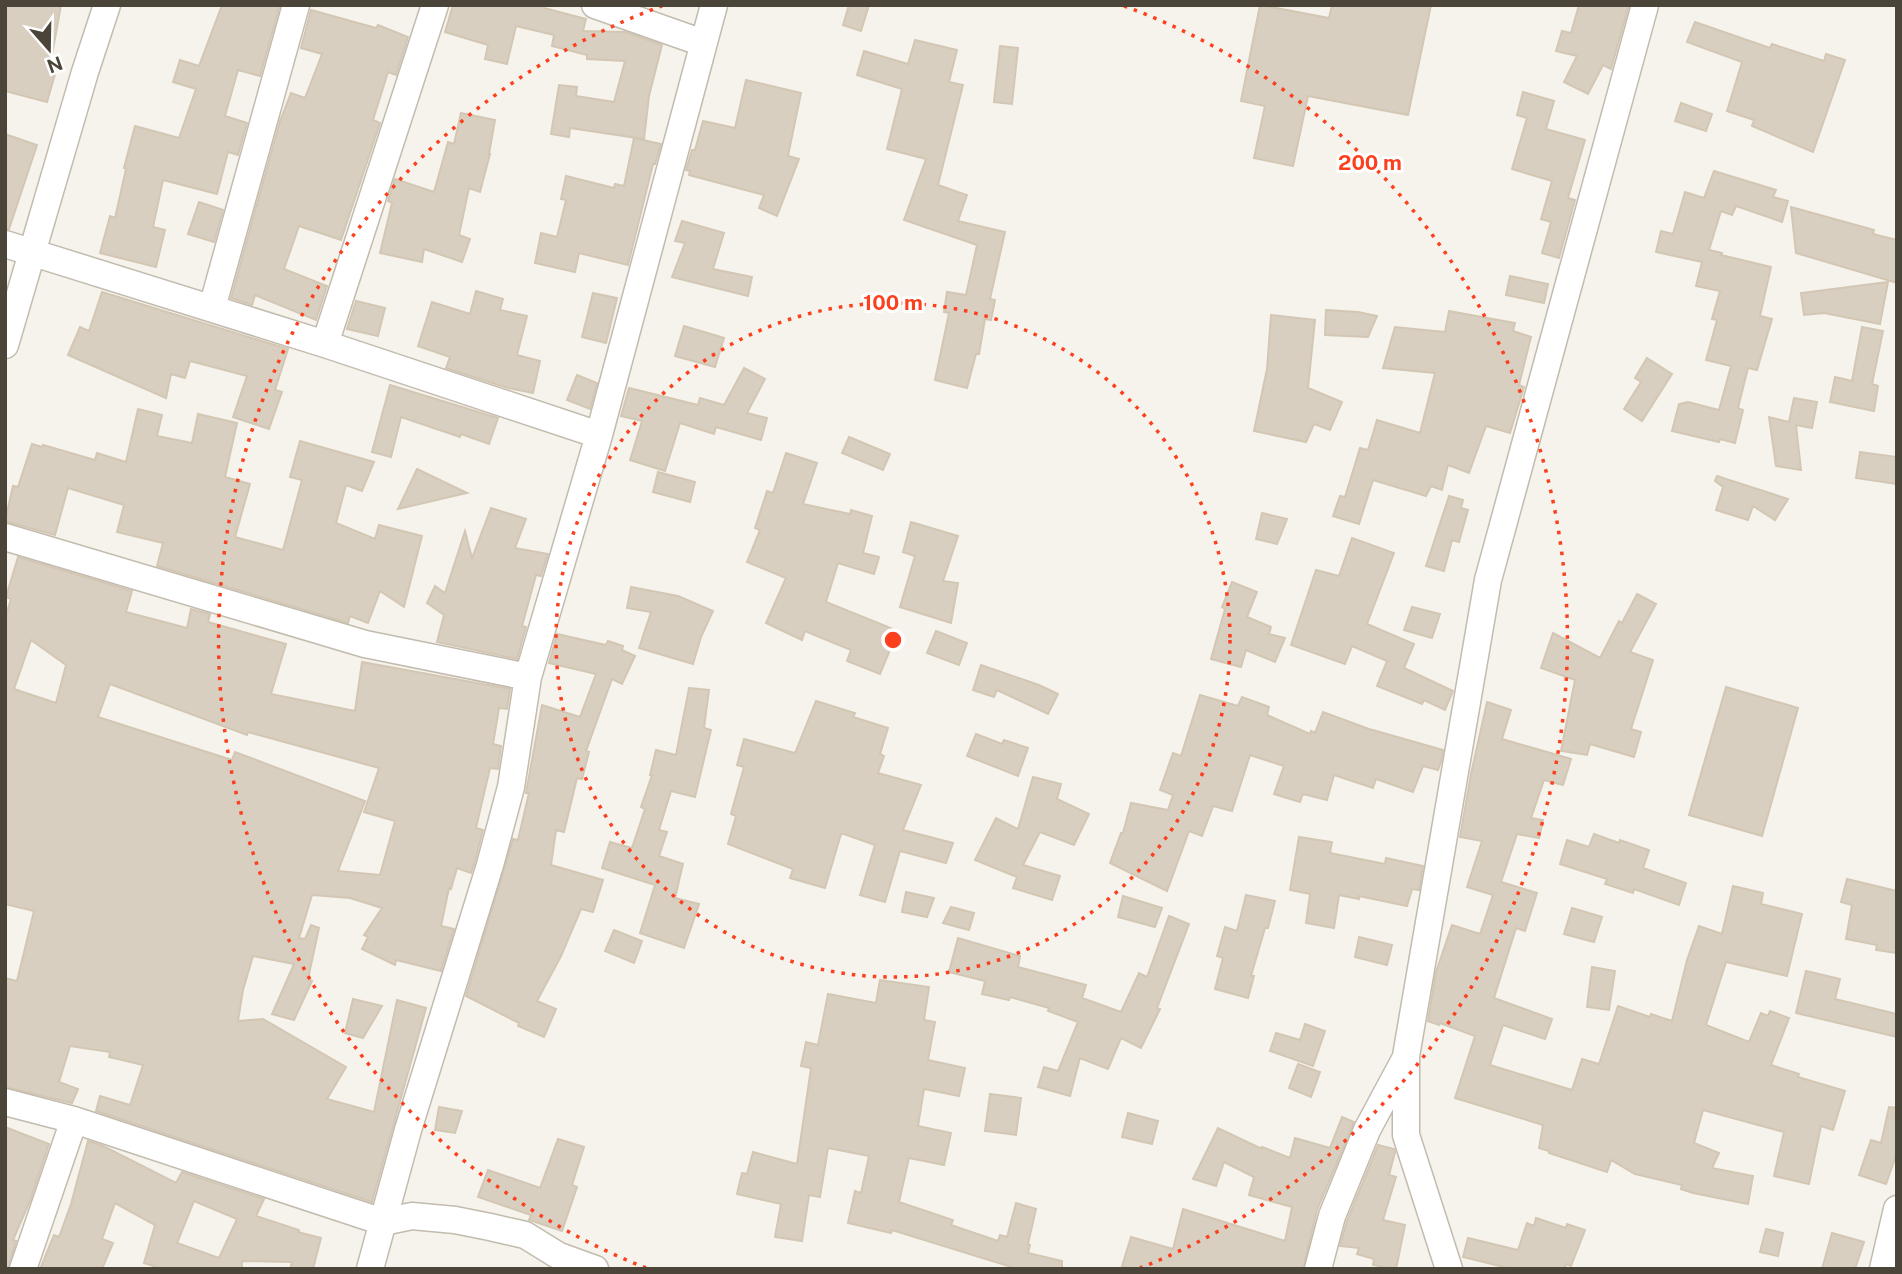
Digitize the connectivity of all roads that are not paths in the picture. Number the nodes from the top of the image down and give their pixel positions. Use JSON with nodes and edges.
{"nodes":[{"id":1,"x":107,"y":5,"type":"edge"},
{"id":2,"x":296,"y":5,"type":"edge"},
{"id":3,"x":435,"y":5,"type":"edge"},
{"id":4,"x":595,"y":5,"type":"edge"},
{"id":5,"x":714,"y":5,"type":"edge"},
{"id":6,"x":1645,"y":5,"type":"edge"},
{"id":7,"x":703,"y":43,"type":"junction"},
{"id":8,"x":5,"y":244,"type":"edge"},
{"id":9,"x":33,"y":253,"type":"junction"},
{"id":10,"x":212,"y":308,"type":"junction"},
{"id":11,"x":325,"y":344,"type":"junction"},
{"id":12,"x":5,"y":345,"type":"edge"},
{"id":13,"x":599,"y":435,"type":"junction"},
{"id":14,"x":5,"y":537,"type":"edge"},
{"id":15,"x":528,"y":677,"type":"junction"},
{"id":16,"x":1406,"y":1056,"type":"junction"},
{"id":17,"x":5,"y":1102,"type":"edge"},
{"id":18,"x":74,"y":1120,"type":"junction"},
{"id":19,"x":1897,"y":1209,"type":"edge"},
{"id":20,"x":383,"y":1222,"type":"junction"},
{"id":21,"x":23,"y":1269,"type":"edge"},
{"id":22,"x":370,"y":1269,"type":"edge"},
{"id":23,"x":595,"y":1269,"type":"edge"},
{"id":24,"x":1318,"y":1269,"type":"edge"},
{"id":25,"x":1449,"y":1269,"type":"edge"},
{"id":26,"x":1883,"y":1269,"type":"edge"}],
"edges":[{"from":1,"to":9,"type":"street"},
{"from":2,"to":10,"type":"street"},
{"from":3,"to":11,"type":"street"},
{"from":4,"to":7,"type":"street"},
{"from":5,"to":7,"type":"street"},
{"from":6,"to":16,"type":"street"},
{"from":7,"to":13,"type":"street"},
{"from":8,"to":9,"type":"street"},
{"from":9,"to":10,"type":"street"},
{"from":9,"to":12,"type":"street"},
{"from":10,"to":11,"type":"street"},
{"from":11,"to":13,"type":"street"},
{"from":13,"to":15,"type":"street"},
{"from":14,"to":15,"type":"street"},
{"from":15,"to":20,"type":"street"},
{"from":16,"to":24,"type":"street"},
{"from":16,"to":25,"type":"street"},
{"from":17,"to":18,"type":"street"},
{"from":18,"to":20,"type":"street"},
{"from":18,"to":21,"type":"street"},
{"from":19,"to":26,"type":"street"},
{"from":20,"to":22,"type":"street"},
{"from":20,"to":23,"type":"street"}]}
